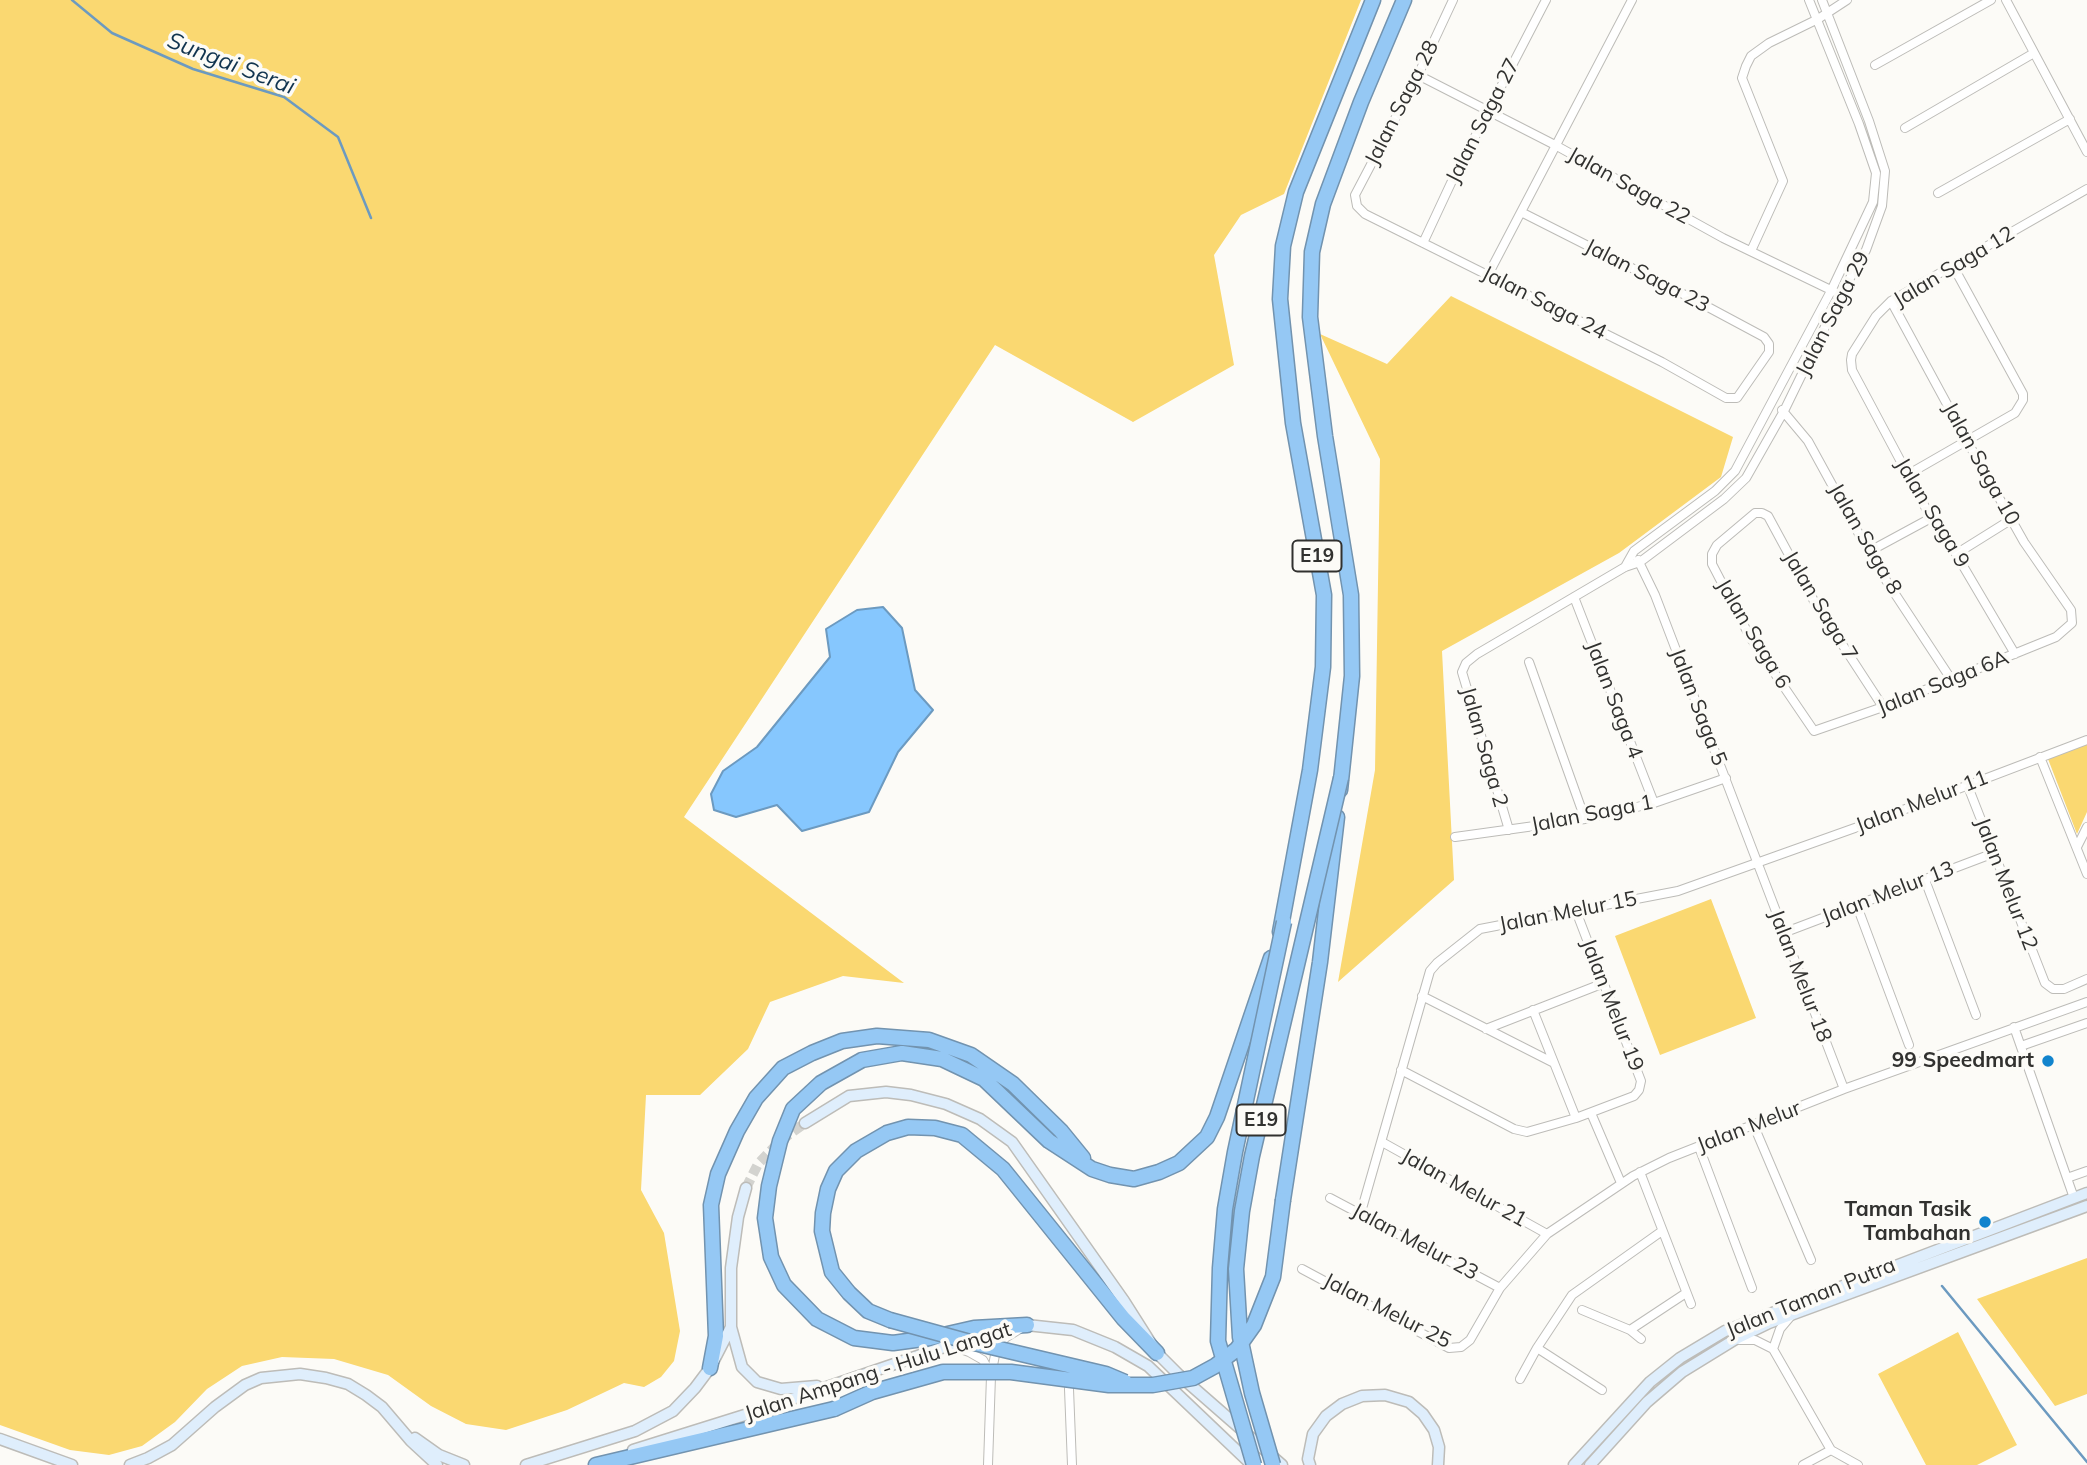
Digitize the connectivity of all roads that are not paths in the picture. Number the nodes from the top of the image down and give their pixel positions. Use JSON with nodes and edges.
{"nodes":[{"id":1,"x":1373,"y":0,"type":"edge"},
{"id":2,"x":1404,"y":0,"type":"edge"},
{"id":3,"x":1453,"y":0,"type":"edge"},
{"id":4,"x":1546,"y":0,"type":"edge"},
{"id":5,"x":1632,"y":0,"type":"edge"},
{"id":6,"x":1809,"y":0,"type":"edge"},
{"id":7,"x":1822,"y":0,"type":"edge"},
{"id":8,"x":1991,"y":0,"type":"edge"},
{"id":9,"x":2006,"y":0,"type":"edge"},
{"id":10,"x":1841,"y":2,"type":"edge"},
{"id":11,"x":1828,"y":13,"type":"junction"},
{"id":12,"x":1818,"y":19,"type":"junction"},
{"id":13,"x":2034,"y":53,"type":"junction"},
{"id":14,"x":1875,"y":65,"type":"dead end"},
{"id":15,"x":1418,"y":75,"type":"junction"},
{"id":16,"x":1489,"y":111,"type":"junction"},
{"id":17,"x":2070,"y":119,"type":"junction"},
{"id":18,"x":1905,"y":128,"type":"dead end"},
{"id":19,"x":1555,"y":145,"type":"junction"},
{"id":20,"x":2087,"y":152,"type":"edge"},
{"id":21,"x":2087,"y":189,"type":"edge"},
{"id":22,"x":1938,"y":193,"type":"dead end"},
{"id":23,"x":1357,"y":206,"type":"joint"},
{"id":24,"x":1521,"y":212,"type":"junction"},
{"id":25,"x":1423,"y":243,"type":"junction"},
{"id":26,"x":1751,"y":251,"type":"junction"},
{"id":27,"x":1953,"y":266,"type":"junction"},
{"id":28,"x":1488,"y":275,"type":"junction"},
{"id":29,"x":1831,"y":291,"type":"junction"},
{"id":30,"x":1841,"y":294,"type":"junction"},
{"id":31,"x":1891,"y":302,"type":"junction"},
{"id":32,"x":1852,"y":370,"type":"joint"},
{"id":33,"x":1732,"y":399,"type":"joint"},
{"id":34,"x":1772,"y":406,"type":"junction"},
{"id":35,"x":1784,"y":411,"type":"junction"},
{"id":36,"x":1967,"y":441,"type":"junction"},
{"id":37,"x":1907,"y":475,"type":"junction"},
{"id":38,"x":1755,"y":513,"type":"joint"},
{"id":39,"x":1931,"y":519,"type":"junction"},
{"id":40,"x":2012,"y":519,"type":"junction"},
{"id":41,"x":1634,"y":551,"type":"junction"},
{"id":42,"x":1870,"y":551,"type":"junction"},
{"id":43,"x":1956,"y":554,"type":"junction"},
{"id":44,"x":1640,"y":562,"type":"junction"},
{"id":45,"x":1625,"y":566,"type":"junction"},
{"id":46,"x":1574,"y":597,"type":"junction"},
{"id":47,"x":2072,"y":623,"type":"joint"},
{"id":48,"x":2015,"y":654,"type":"junction"},
{"id":49,"x":1529,"y":662,"type":"dead end"},
{"id":50,"x":1465,"y":663,"type":"joint"},
{"id":51,"x":1951,"y":679,"type":"junction"},
{"id":52,"x":1883,"y":707,"type":"junction"},
{"id":53,"x":1810,"y":727,"type":"joint"},
{"id":54,"x":2087,"y":740,"type":"edge"},
{"id":55,"x":2040,"y":757,"type":"junction"},
{"id":56,"x":1341,"y":778,"type":"junction"},
{"id":57,"x":1726,"y":778,"type":"junction"},
{"id":58,"x":1967,"y":784,"type":"junction"},
{"id":59,"x":1654,"y":803,"type":"junction"},
{"id":60,"x":1585,"y":819,"type":"junction"},
{"id":61,"x":2087,"y":827,"type":"edge"},
{"id":62,"x":1509,"y":830,"type":"junction"},
{"id":63,"x":1455,"y":837,"type":"dead end"},
{"id":64,"x":2077,"y":847,"type":"junction"},
{"id":65,"x":1994,"y":853,"type":"junction"},
{"id":66,"x":1757,"y":864,"type":"junction"},
{"id":67,"x":2087,"y":874,"type":"edge"},
{"id":68,"x":1925,"y":880,"type":"junction"},
{"id":69,"x":1857,"y":906,"type":"junction"},
{"id":70,"x":1576,"y":911,"type":"junction"},
{"id":71,"x":1284,"y":922,"type":"junction"},
{"id":72,"x":1783,"y":933,"type":"junction"},
{"id":73,"x":2087,"y":979,"type":"edge"},
{"id":74,"x":1604,"y":983,"type":"junction"},
{"id":75,"x":1422,"y":996,"type":"junction"},
{"id":76,"x":2087,"y":1002,"type":"edge"},
{"id":77,"x":1533,"y":1010,"type":"junction"},
{"id":78,"x":1976,"y":1016,"type":"dead end"},
{"id":79,"x":2087,"y":1023,"type":"edge"},
{"id":80,"x":2014,"y":1027,"type":"junction"},
{"id":81,"x":1486,"y":1029,"type":"junction"},
{"id":82,"x":1909,"y":1045,"type":"dead end"},
{"id":83,"x":2021,"y":1046,"type":"junction"},
{"id":84,"x":1554,"y":1063,"type":"junction"},
{"id":85,"x":1401,"y":1070,"type":"junction"},
{"id":86,"x":1843,"y":1089,"type":"junction"},
{"id":87,"x":1591,"y":1113,"type":"junction"},
{"id":88,"x":1576,"y":1118,"type":"junction"},
{"id":89,"x":805,"y":1123,"type":"tunnel mouth"},
{"id":90,"x":1754,"y":1126,"type":"junction"},
{"id":91,"x":1382,"y":1142,"type":"junction"},
{"id":92,"x":1699,"y":1147,"type":"junction"},
{"id":93,"x":1092,"y":1169,"type":"junction"},
{"id":94,"x":2087,"y":1171,"type":"edge"},
{"id":95,"x":1640,"y":1172,"type":"junction"},
{"id":96,"x":2067,"y":1178,"type":"junction"},
{"id":97,"x":1621,"y":1183,"type":"junction"},
{"id":98,"x":746,"y":1188,"type":"tunnel mouth"},
{"id":99,"x":2087,"y":1193,"type":"edge"},
{"id":100,"x":1330,"y":1198,"type":"dead end"},
{"id":101,"x":2074,"y":1198,"type":"junction"},
{"id":102,"x":2087,"y":1206,"type":"edge"},
{"id":103,"x":1361,"y":1212,"type":"junction"},
{"id":104,"x":1662,"y":1231,"type":"junction"},
{"id":105,"x":1547,"y":1234,"type":"junction"},
{"id":106,"x":1942,"y":1247,"type":"junction"},
{"id":107,"x":1946,"y":1258,"type":"junction"},
{"id":108,"x":1811,"y":1260,"type":"dead end"},
{"id":109,"x":1303,"y":1269,"type":"dead end"},
{"id":110,"x":1500,"y":1288,"type":"junction"},
{"id":111,"x":1752,"y":1288,"type":"dead end"},
{"id":112,"x":1686,"y":1293,"type":"junction"},
{"id":113,"x":1691,"y":1304,"type":"dead end"},
{"id":114,"x":1583,"y":1310,"type":"dead end"},
{"id":115,"x":1791,"y":1315,"type":"junction"},
{"id":116,"x":1027,"y":1325,"type":"junction"},
{"id":117,"x":730,"y":1327,"type":"junction"},
{"id":118,"x":1630,"y":1330,"type":"junction"},
{"id":119,"x":1641,"y":1339,"type":"dead end"},
{"id":120,"x":1470,"y":1340,"type":"joint"},
{"id":121,"x":1734,"y":1340,"type":"junction"},
{"id":122,"x":950,"y":1345,"type":"junction"},
{"id":123,"x":1537,"y":1348,"type":"junction"},
{"id":124,"x":1773,"y":1349,"type":"junction"},
{"id":125,"x":1157,"y":1353,"type":"junction"},
{"id":126,"x":710,"y":1368,"type":"junction"},
{"id":127,"x":991,"y":1376,"type":"junction"},
{"id":128,"x":1520,"y":1379,"type":"dead end"},
{"id":129,"x":1130,"y":1383,"type":"junction"},
{"id":130,"x":833,"y":1384,"type":"junction"},
{"id":131,"x":1069,"y":1389,"type":"dead end"},
{"id":132,"x":1602,"y":1390,"type":"dead end"},
{"id":133,"x":398,"y":1426,"type":"junction"},
{"id":134,"x":0,"y":1439,"type":"edge"},
{"id":135,"x":1831,"y":1450,"type":"junction"},
{"id":136,"x":72,"y":1465,"type":"edge"},
{"id":137,"x":130,"y":1465,"type":"edge"},
{"id":138,"x":437,"y":1465,"type":"edge"},
{"id":139,"x":464,"y":1465,"type":"edge"},
{"id":140,"x":526,"y":1465,"type":"edge"},
{"id":141,"x":589,"y":1465,"type":"edge"},
{"id":142,"x":596,"y":1465,"type":"edge"},
{"id":143,"x":988,"y":1465,"type":"edge"},
{"id":144,"x":1072,"y":1465,"type":"edge"},
{"id":145,"x":1253,"y":1465,"type":"edge"},
{"id":146,"x":1273,"y":1465,"type":"edge"},
{"id":147,"x":1282,"y":1465,"type":"edge"},
{"id":148,"x":1310,"y":1465,"type":"edge"},
{"id":149,"x":1438,"y":1465,"type":"edge"},
{"id":150,"x":1574,"y":1465,"type":"edge"},
{"id":151,"x":1590,"y":1465,"type":"edge"},
{"id":152,"x":1803,"y":1465,"type":"edge"},
{"id":153,"x":1857,"y":1465,"type":"edge"}],
"edges":[{"from":1,"to":71,"type":"highway","number":"E19"},
{"from":2,"to":56,"type":"highway","number":"E19"},
{"from":3,"to":15,"type":"street","name":"Jalan Saga 28"},
{"from":4,"to":16,"type":"street","name":"Jalan Saga 27"},
{"from":5,"to":19,"type":"street"},
{"from":6,"to":12,"type":"street","name":"Jalan Saga 29"},
{"from":7,"to":11,"type":"street","name":"Jalan Saga 29"},
{"from":8,"to":14,"type":"street"},
{"from":9,"to":13,"type":"street"},
{"from":10,"to":11,"type":"street"},
{"from":11,"to":12,"type":"street"},
{"from":11,"to":30,"type":"street","name":"Jalan Saga 29"},
{"from":12,"to":26,"type":"street"},
{"from":12,"to":29,"type":"street","name":"Jalan Saga 29"},
{"from":13,"to":17,"type":"street"},
{"from":13,"to":18,"type":"street"},
{"from":15,"to":16,"type":"street","name":"Jalan Saga 22"},
{"from":15,"to":23,"type":"street","name":"Jalan Saga 28"},
{"from":16,"to":19,"type":"street","name":"Jalan Saga 22"},
{"from":16,"to":25,"type":"street","name":"Jalan Saga 27"},
{"from":17,"to":20,"type":"street"},
{"from":17,"to":22,"type":"street"},
{"from":19,"to":24,"type":"street"},
{"from":19,"to":26,"type":"street","name":"Jalan Saga 22"},
{"from":21,"to":27,"type":"street","name":"Jalan Saga 12"},
{"from":23,"to":25,"type":"street","name":"Jalan Saga 24"},
{"from":24,"to":28,"type":"street"},
{"from":24,"to":33,"type":"street","name":"Jalan Saga 23"},
{"from":25,"to":28,"type":"street","name":"Jalan Saga 24"},
{"from":26,"to":29,"type":"street","name":"Jalan Saga 22"},
{"from":27,"to":31,"type":"street","name":"Jalan Saga 12"},
{"from":27,"to":36,"type":"street"},
{"from":28,"to":33,"type":"street","name":"Jalan Saga 24"},
{"from":29,"to":30,"type":"street","name":"Jalan Saga 22"},
{"from":29,"to":34,"type":"street","name":"Jalan Saga 29"},
{"from":30,"to":35,"type":"street","name":"Jalan Saga 29"},
{"from":31,"to":32,"type":"street","name":"Jalan Saga 12"},
{"from":31,"to":36,"type":"street","name":"Jalan Saga 10"},
{"from":32,"to":37,"type":"street","name":"Jalan Saga 9"},
{"from":34,"to":35,"type":"street","name":"Jalan Saga 8"},
{"from":34,"to":41,"type":"street","name":"Jalan Saga 29"},
{"from":35,"to":42,"type":"street","name":"Jalan Saga 8"},
{"from":35,"to":44,"type":"street","name":"Jalan Saga 29"},
{"from":36,"to":37,"type":"street"},
{"from":36,"to":40,"type":"street","name":"Jalan Saga 10"},
{"from":37,"to":39,"type":"street","name":"Jalan Saga 9"},
{"from":38,"to":52,"type":"street","name":"Jalan Saga 7"},
{"from":38,"to":53,"type":"street","name":"Jalan Saga 6"},
{"from":39,"to":42,"type":"street"},
{"from":39,"to":43,"type":"street","name":"Jalan Saga 9"},
{"from":40,"to":43,"type":"street"},
{"from":40,"to":47,"type":"street","name":"Jalan Saga 10"},
{"from":41,"to":44,"type":"street","name":"Jalan Saga 5"},
{"from":41,"to":45,"type":"street","name":"Jalan Saga 29"},
{"from":42,"to":51,"type":"street","name":"Jalan Saga 8"},
{"from":43,"to":48,"type":"street","name":"Jalan Saga 9"},
{"from":44,"to":45,"type":"street","name":"Jalan Saga 29"},
{"from":44,"to":57,"type":"street","name":"Jalan Saga 5"},
{"from":45,"to":46,"type":"street","name":"Jalan Saga 29"},
{"from":46,"to":50,"type":"street","name":"Jalan Saga 29"},
{"from":46,"to":59,"type":"street","name":"Jalan Saga 4"},
{"from":47,"to":48,"type":"street","name":"Jalan Saga 6A"},
{"from":48,"to":51,"type":"street","name":"Jalan Saga 6A"},
{"from":49,"to":60,"type":"street"},
{"from":50,"to":62,"type":"street","name":"Jalan Saga 2"},
{"from":51,"to":52,"type":"street","name":"Jalan Saga 6A"},
{"from":52,"to":53,"type":"street","name":"Jalan Saga 6A"},
{"from":54,"to":55,"type":"street","name":"Jalan Melur 11"},
{"from":55,"to":58,"type":"street","name":"Jalan Melur 11"},
{"from":55,"to":64,"type":"street"},
{"from":56,"to":129,"type":"highway","bridge":true},
{"from":56,"to":146,"type":"highway","number":"E19","bridge":true},
{"from":57,"to":59,"type":"street","name":"Jalan Saga 1"},
{"from":57,"to":66,"type":"street","name":"Jalan Saga 5"},
{"from":58,"to":65,"type":"street","name":"Jalan Melur 12"},
{"from":58,"to":66,"type":"street","name":"Jalan Melur 11"},
{"from":59,"to":60,"type":"street","name":"Jalan Saga 1"},
{"from":60,"to":62,"type":"street","name":"Jalan Saga 1"},
{"from":61,"to":64,"type":"street"},
{"from":62,"to":63,"type":"street","name":"Jalan Saga 1"},
{"from":64,"to":67,"type":"street"},
{"from":65,"to":68,"type":"street","name":"Jalan Melur 13"},
{"from":65,"to":73,"type":"street","name":"Jalan Melur 12"},
{"from":66,"to":70,"type":"street","name":"Jalan Melur 15"},
{"from":66,"to":72,"type":"street","name":"Jalan Melur 18"},
{"from":68,"to":69,"type":"street","name":"Jalan Melur 13"},
{"from":68,"to":78,"type":"street"},
{"from":69,"to":72,"type":"street","name":"Jalan Melur 13"},
{"from":69,"to":82,"type":"street"},
{"from":70,"to":74,"type":"street","name":"Jalan Melur 19"},
{"from":70,"to":75,"type":"street","name":"Jalan Melur 15"},
{"from":71,"to":93,"type":"highway","bridge":true},
{"from":71,"to":145,"type":"highway","number":"E19","bridge":true},
{"from":72,"to":86,"type":"street","name":"Jalan Melur 18"},
{"from":74,"to":77,"type":"street"},
{"from":74,"to":87,"type":"street","name":"Jalan Melur 19"},
{"from":75,"to":81,"type":"street"},
{"from":75,"to":85,"type":"street","name":"Jalan Melur 15"},
{"from":76,"to":80,"type":"street","name":"Jalan Melur"},
{"from":77,"to":81,"type":"street"},
{"from":77,"to":84,"type":"street"},
{"from":79,"to":83,"type":"street"},
{"from":80,"to":83,"type":"street"},
{"from":80,"to":86,"type":"street","name":"Jalan Melur"},
{"from":81,"to":84,"type":"street"},
{"from":83,"to":96,"type":"street"},
{"from":84,"to":88,"type":"street"},
{"from":85,"to":88,"type":"street","name":"Jalan Melur 19"},
{"from":85,"to":91,"type":"street","name":"Jalan Melur 15"},
{"from":86,"to":90,"type":"street","name":"Jalan Melur"},
{"from":87,"to":88,"type":"street","name":"Jalan Melur 19"},
{"from":87,"to":97,"type":"street"},
{"from":89,"to":125,"type":"street"},
{"from":90,"to":92,"type":"street","name":"Jalan Melur"},
{"from":90,"to":108,"type":"street"},
{"from":91,"to":103,"type":"street","name":"Jalan Melur 15"},
{"from":91,"to":105,"type":"street","name":"Jalan Melur 21"},
{"from":92,"to":95,"type":"street","name":"Jalan Melur"},
{"from":92,"to":111,"type":"street"},
{"from":93,"to":116,"type":"highway"},
{"from":93,"to":126,"type":"highway"},
{"from":94,"to":96,"type":"street"},
{"from":95,"to":97,"type":"street","name":"Jalan Melur"},
{"from":95,"to":104,"type":"street"},
{"from":96,"to":101,"type":"street"},
{"from":97,"to":105,"type":"street","name":"Jalan Melur"},
{"from":98,"to":117,"type":"street"},
{"from":99,"to":101,"type":"street","name":"Jalan Taman Putra"},
{"from":100,"to":103,"type":"street","name":"Jalan Melur 23"},
{"from":101,"to":106,"type":"street","name":"Jalan Taman Putra"},
{"from":102,"to":107,"type":"street","name":"Jalan Taman Putra"},
{"from":103,"to":110,"type":"street","name":"Jalan Melur 23"},
{"from":104,"to":112,"type":"street"},
{"from":104,"to":123,"type":"street"},
{"from":105,"to":110,"type":"street","name":"Jalan Melur"},
{"from":106,"to":107,"type":"street"},
{"from":106,"to":150,"type":"street","name":"Jalan Taman Putra"},
{"from":107,"to":115,"type":"street","name":"Jalan Taman Putra"},
{"from":109,"to":120,"type":"street","name":"Jalan Melur 25"},
{"from":110,"to":120,"type":"street","name":"Jalan Melur"},
{"from":112,"to":113,"type":"street"},
{"from":112,"to":118,"type":"street"},
{"from":114,"to":118,"type":"street"},
{"from":115,"to":121,"type":"street","name":"Jalan Taman Putra"},
{"from":115,"to":124,"type":"street"},
{"from":116,"to":122,"type":"street","name":"Jalan Ampang - Hulu Langat"},
{"from":116,"to":127,"type":"street"},
{"from":116,"to":145,"type":"street","name":"Jalan Ampang - Hulu Langat"},
{"from":117,"to":126,"type":"street"},
{"from":117,"to":130,"type":"street"},
{"from":118,"to":119,"type":"street"},
{"from":121,"to":124,"type":"street"},
{"from":121,"to":151,"type":"street","name":"Jalan Taman Putra"},
{"from":122,"to":127,"type":"street"},
{"from":122,"to":130,"type":"street","name":"Jalan Ampang - Hulu Langat"},
{"from":123,"to":128,"type":"street"},
{"from":123,"to":132,"type":"street"},
{"from":124,"to":135,"type":"street"},
{"from":125,"to":129,"type":"highway","bridge":true},
{"from":125,"to":147,"type":"street"},
{"from":126,"to":140,"type":"street"},
{"from":127,"to":143,"type":"street"},
{"from":129,"to":142,"type":"highway","bridge":true},
{"from":130,"to":141,"type":"street","name":"Jalan Ampang - Hulu Langat"},
{"from":131,"to":144,"type":"street"},
{"from":133,"to":137,"type":"street"},
{"from":133,"to":138,"type":"street"},
{"from":133,"to":139,"type":"street"},
{"from":134,"to":136,"type":"street"},
{"from":135,"to":152,"type":"street"},
{"from":135,"to":153,"type":"street"},
{"from":148,"to":149,"type":"street"}]}
